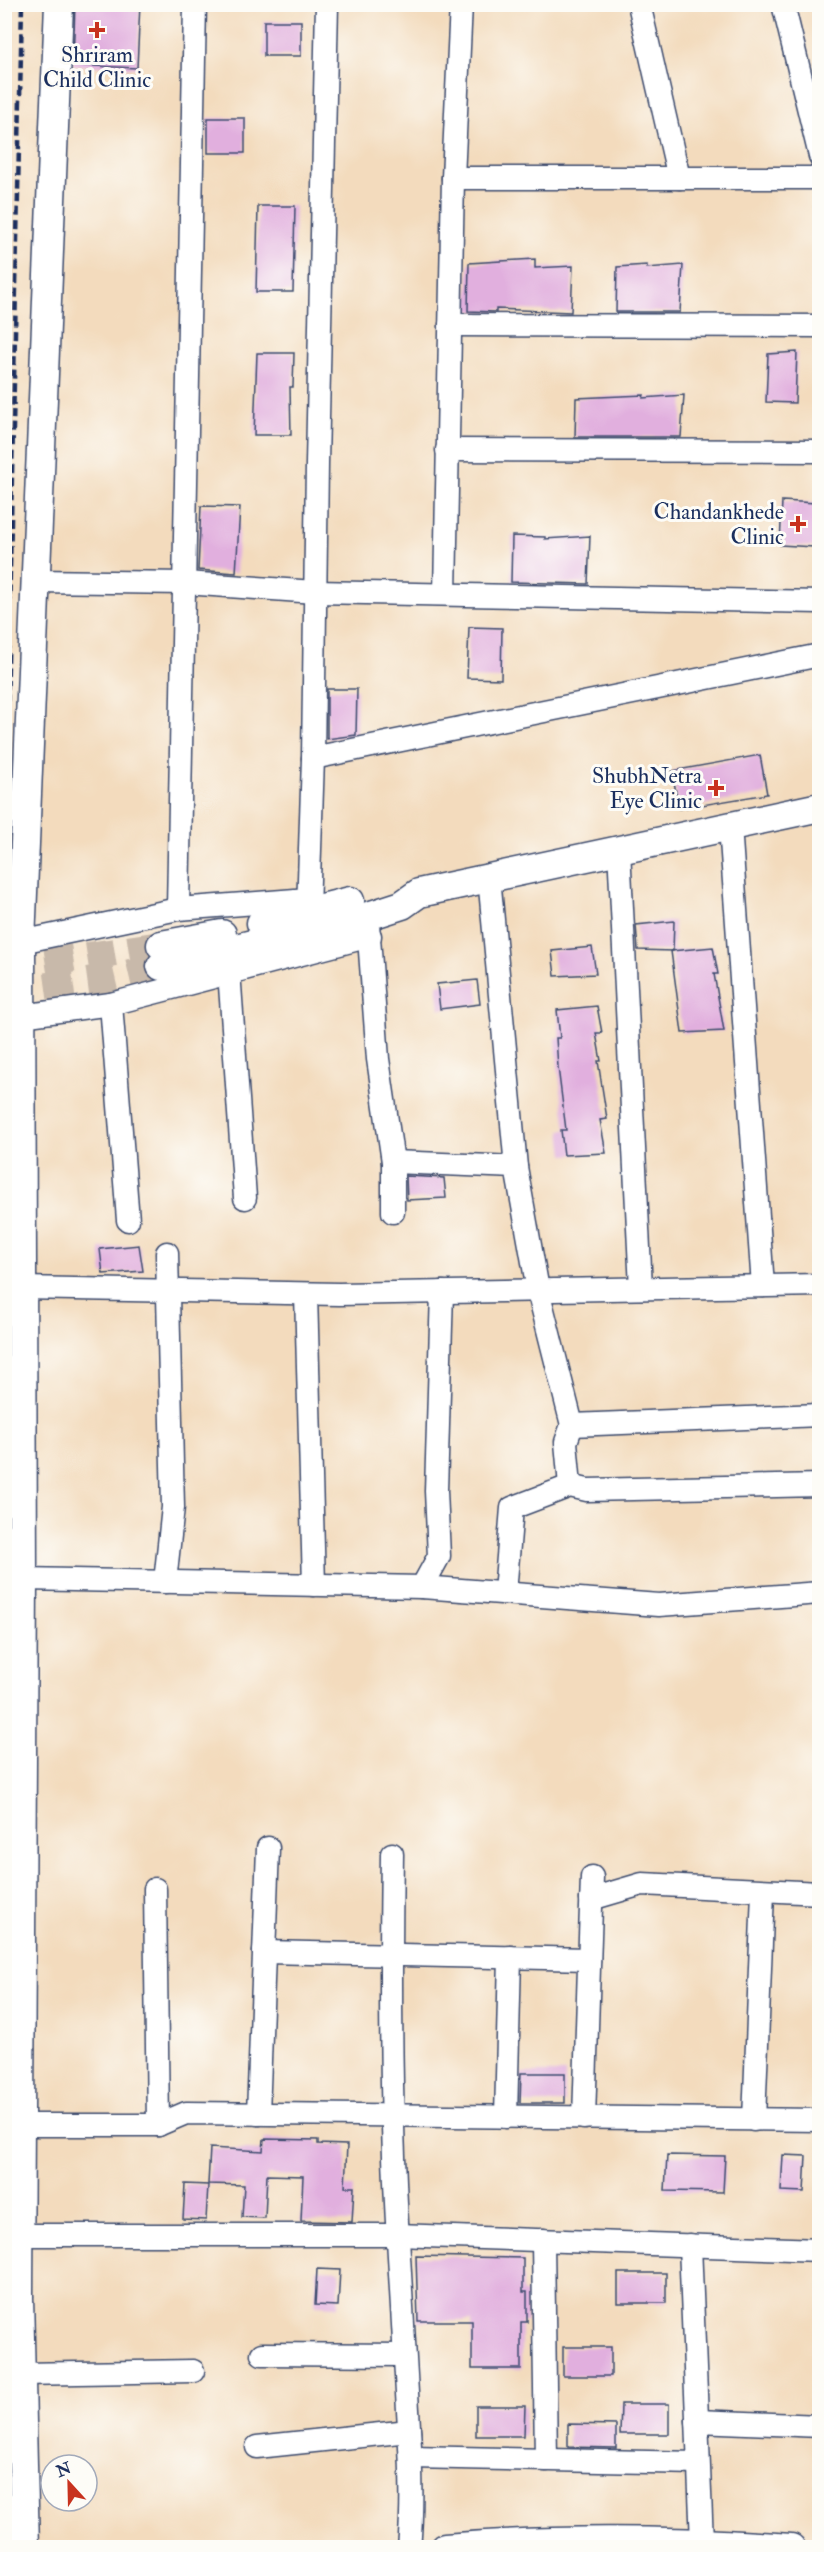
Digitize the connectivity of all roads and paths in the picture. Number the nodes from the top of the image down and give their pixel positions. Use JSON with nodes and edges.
{"nodes":[{"id":1,"x":59,"y":4,"type":"edge"},
{"id":2,"x":195,"y":4,"type":"edge"},
{"id":3,"x":327,"y":4,"type":"edge"},
{"id":4,"x":460,"y":4,"type":"edge"},
{"id":5,"x":639,"y":4,"type":"edge"},
{"id":6,"x":783,"y":4,"type":"edge"},
{"id":7,"x":819,"y":156,"type":"edge"},
{"id":8,"x":453,"y":178,"type":"junction"},
{"id":9,"x":679,"y":178,"type":"junction"},
{"id":10,"x":819,"y":178,"type":"edge"},
{"id":11,"x":450,"y":325,"type":"junction"},
{"id":12,"x":819,"y":326,"type":"edge"},
{"id":13,"x":447,"y":450,"type":"junction"},
{"id":14,"x":819,"y":451,"type":"edge"},
{"id":15,"x":35,"y":581,"type":"junction"},
{"id":16,"x":185,"y":584,"type":"junction"},
{"id":17,"x":315,"y":592,"type":"junction"},
{"id":18,"x":445,"y":594,"type":"junction"},
{"id":19,"x":819,"y":602,"type":"edge"},
{"id":20,"x":819,"y":655,"type":"edge"},
{"id":21,"x":313,"y":758,"type":"junction"},
{"id":22,"x":819,"y":807,"type":"edge"},
{"id":23,"x":730,"y":826,"type":"junction"},
{"id":24,"x":619,"y":849,"type":"junction"},
{"id":25,"x":489,"y":877,"type":"junction"},
{"id":26,"x":419,"y":893,"type":"junction"},
{"id":27,"x":178,"y":909,"type":"junction"},
{"id":28,"x":319,"y":910,"type":"junction"},
{"id":29,"x":369,"y":926,"type":"junction"},
{"id":30,"x":21,"y":942,"type":"junction"},
{"id":31,"x":161,"y":956,"type":"tunnel mouth"},
{"id":32,"x":229,"y":971,"type":"junction"},
{"id":33,"x":111,"y":1004,"type":"junction"},
{"id":34,"x":21,"y":1016,"type":"junction"},
{"id":35,"x":393,"y":1162,"type":"junction"},
{"id":36,"x":516,"y":1167,"type":"junction"},
{"id":37,"x":245,"y":1198,"type":"dead end"},
{"id":38,"x":393,"y":1212,"type":"dead end"},
{"id":39,"x":128,"y":1220,"type":"dead end"},
{"id":40,"x":167,"y":1253,"type":"dead end"},
{"id":41,"x":819,"y":1285,"type":"edge"},
{"id":42,"x":763,"y":1286,"type":"junction"},
{"id":43,"x":21,"y":1288,"type":"junction"},
{"id":44,"x":640,"y":1288,"type":"junction"},
{"id":45,"x":538,"y":1290,"type":"junction"},
{"id":46,"x":167,"y":1291,"type":"junction"},
{"id":47,"x":442,"y":1292,"type":"junction"},
{"id":48,"x":306,"y":1294,"type":"junction"},
{"id":49,"x":819,"y":1415,"type":"edge"},
{"id":50,"x":572,"y":1425,"type":"junction"},
{"id":51,"x":819,"y":1485,"type":"edge"},
{"id":52,"x":570,"y":1486,"type":"junction"},
{"id":53,"x":23,"y":1579,"type":"junction"},
{"id":54,"x":165,"y":1582,"type":"junction"},
{"id":55,"x":314,"y":1585,"type":"junction"},
{"id":56,"x":422,"y":1587,"type":"junction"},
{"id":57,"x":505,"y":1593,"type":"junction"},
{"id":58,"x":819,"y":1593,"type":"edge"},
{"id":59,"x":268,"y":1848,"type":"dead end"},
{"id":60,"x":392,"y":1854,"type":"dead end"},
{"id":61,"x":155,"y":1889,"type":"dead end"},
{"id":62,"x":763,"y":1892,"type":"junction"},
{"id":63,"x":819,"y":1893,"type":"edge"},
{"id":64,"x":264,"y":1952,"type":"junction"},
{"id":65,"x":390,"y":1954,"type":"junction"},
{"id":66,"x":510,"y":1957,"type":"junction"},
{"id":67,"x":589,"y":1959,"type":"junction"},
{"id":68,"x":258,"y":2114,"type":"junction"},
{"id":69,"x":393,"y":2117,"type":"junction"},
{"id":70,"x":506,"y":2117,"type":"junction"},
{"id":71,"x":584,"y":2118,"type":"junction"},
{"id":72,"x":754,"y":2120,"type":"junction"},
{"id":73,"x":819,"y":2120,"type":"edge"},
{"id":74,"x":20,"y":2125,"type":"junction"},
{"id":75,"x":158,"y":2125,"type":"junction"},
{"id":76,"x":20,"y":2235,"type":"junction"},
{"id":77,"x":398,"y":2235,"type":"junction"},
{"id":78,"x":543,"y":2240,"type":"junction"},
{"id":79,"x":690,"y":2245,"type":"junction"},
{"id":80,"x":819,"y":2250,"type":"edge"},
{"id":81,"x":262,"y":2354,"type":"dead end"},
{"id":82,"x":404,"y":2355,"type":"junction"},
{"id":83,"x":193,"y":2371,"type":"dead end"},
{"id":84,"x":21,"y":2374,"type":"junction"},
{"id":85,"x":697,"y":2421,"type":"junction"},
{"id":86,"x":819,"y":2426,"type":"edge"},
{"id":87,"x":409,"y":2431,"type":"junction"},
{"id":88,"x":257,"y":2447,"type":"dead end"},
{"id":89,"x":411,"y":2457,"type":"junction"},
{"id":90,"x":546,"y":2460,"type":"junction"},
{"id":91,"x":698,"y":2463,"type":"junction"},
{"id":92,"x":702,"y":2542,"type":"junction"},
{"id":93,"x":522,"y":2545,"type":"edge"},
{"id":94,"x":25,"y":2547,"type":"edge"},
{"id":95,"x":409,"y":2547,"type":"edge"},
{"id":96,"x":445,"y":2547,"type":"edge"},
{"id":97,"x":761,"y":2547,"type":"edge"},
{"id":98,"x":790,"y":2547,"type":"edge"}],
"edges":[{"from":1,"to":15,"type":"street"},
{"from":2,"to":16,"type":"street"},
{"from":3,"to":17,"type":"street"},
{"from":4,"to":8,"type":"street"},
{"from":5,"to":9,"type":"street"},
{"from":6,"to":7,"type":"street"},
{"from":8,"to":9,"type":"street"},
{"from":8,"to":11,"type":"street"},
{"from":9,"to":10,"type":"street"},
{"from":11,"to":12,"type":"street"},
{"from":11,"to":13,"type":"street"},
{"from":13,"to":14,"type":"street"},
{"from":13,"to":18,"type":"street"},
{"from":15,"to":16,"type":"street"},
{"from":15,"to":30,"type":"street"},
{"from":16,"to":17,"type":"street"},
{"from":16,"to":27,"type":"street"},
{"from":17,"to":18,"type":"street"},
{"from":17,"to":21,"type":"street"},
{"from":18,"to":19,"type":"street"},
{"from":20,"to":21,"type":"street"},
{"from":21,"to":28,"type":"street"},
{"from":22,"to":23,"type":"street"},
{"from":23,"to":24,"type":"street"},
{"from":23,"to":42,"type":"street"},
{"from":24,"to":25,"type":"street"},
{"from":24,"to":44,"type":"street"},
{"from":25,"to":26,"type":"street"},
{"from":25,"to":36,"type":"street"},
{"from":26,"to":28,"type":"street"},
{"from":26,"to":29,"type":"street"},
{"from":27,"to":28,"type":"street"},
{"from":27,"to":30,"type":"street"},
{"from":28,"to":29,"type":"street"},
{"from":28,"to":31,"type":"street"},
{"from":29,"to":32,"type":"street"},
{"from":29,"to":35,"type":"street"},
{"from":30,"to":34,"type":"street"},
{"from":32,"to":33,"type":"street"},
{"from":32,"to":37,"type":"street"},
{"from":33,"to":34,"type":"street"},
{"from":33,"to":39,"type":"street"},
{"from":34,"to":43,"type":"street"},
{"from":35,"to":36,"type":"street"},
{"from":35,"to":38,"type":"street"},
{"from":36,"to":45,"type":"street"},
{"from":40,"to":46,"type":"street"},
{"from":41,"to":42,"type":"street"},
{"from":42,"to":44,"type":"street"},
{"from":43,"to":46,"type":"street"},
{"from":43,"to":53,"type":"street"},
{"from":44,"to":45,"type":"street"},
{"from":45,"to":47,"type":"street"},
{"from":45,"to":50,"type":"street"},
{"from":46,"to":48,"type":"street"},
{"from":46,"to":54,"type":"street"},
{"from":47,"to":48,"type":"street"},
{"from":47,"to":56,"type":"street"},
{"from":48,"to":55,"type":"street"},
{"from":49,"to":50,"type":"street"},
{"from":50,"to":52,"type":"street"},
{"from":51,"to":52,"type":"street"},
{"from":52,"to":57,"type":"street"},
{"from":53,"to":54,"type":"street"},
{"from":53,"to":74,"type":"street"},
{"from":54,"to":55,"type":"street"},
{"from":55,"to":56,"type":"street"},
{"from":56,"to":57,"type":"street"},
{"from":57,"to":58,"type":"street"},
{"from":59,"to":64,"type":"street"},
{"from":60,"to":65,"type":"street"},
{"from":61,"to":75,"type":"street"},
{"from":62,"to":63,"type":"street"},
{"from":62,"to":67,"type":"street"},
{"from":62,"to":72,"type":"street"},
{"from":64,"to":65,"type":"street"},
{"from":64,"to":68,"type":"street"},
{"from":65,"to":66,"type":"street"},
{"from":65,"to":69,"type":"street"},
{"from":66,"to":67,"type":"street"},
{"from":66,"to":70,"type":"street"},
{"from":67,"to":71,"type":"street"},
{"from":68,"to":69,"type":"street"},
{"from":68,"to":75,"type":"street"},
{"from":69,"to":70,"type":"street"},
{"from":69,"to":77,"type":"street"},
{"from":70,"to":71,"type":"street"},
{"from":71,"to":72,"type":"street"},
{"from":72,"to":73,"type":"street"},
{"from":74,"to":75,"type":"street"},
{"from":74,"to":76,"type":"street"},
{"from":76,"to":77,"type":"street"},
{"from":76,"to":84,"type":"street"},
{"from":77,"to":78,"type":"street"},
{"from":77,"to":82,"type":"street"},
{"from":78,"to":79,"type":"street"},
{"from":78,"to":90,"type":"street"},
{"from":79,"to":80,"type":"street"},
{"from":79,"to":85,"type":"street"},
{"from":81,"to":82,"type":"street"},
{"from":82,"to":87,"type":"street"},
{"from":83,"to":84,"type":"street"},
{"from":84,"to":94,"type":"street"},
{"from":85,"to":86,"type":"street"},
{"from":85,"to":91,"type":"street"},
{"from":87,"to":88,"type":"street"},
{"from":87,"to":89,"type":"street"},
{"from":89,"to":90,"type":"street"},
{"from":89,"to":95,"type":"street"},
{"from":90,"to":91,"type":"street"},
{"from":91,"to":92,"type":"street"},
{"from":92,"to":93,"type":"street"},
{"from":92,"to":97,"type":"street"},
{"from":93,"to":96,"type":"street"},
{"from":97,"to":98,"type":"street"}]}
